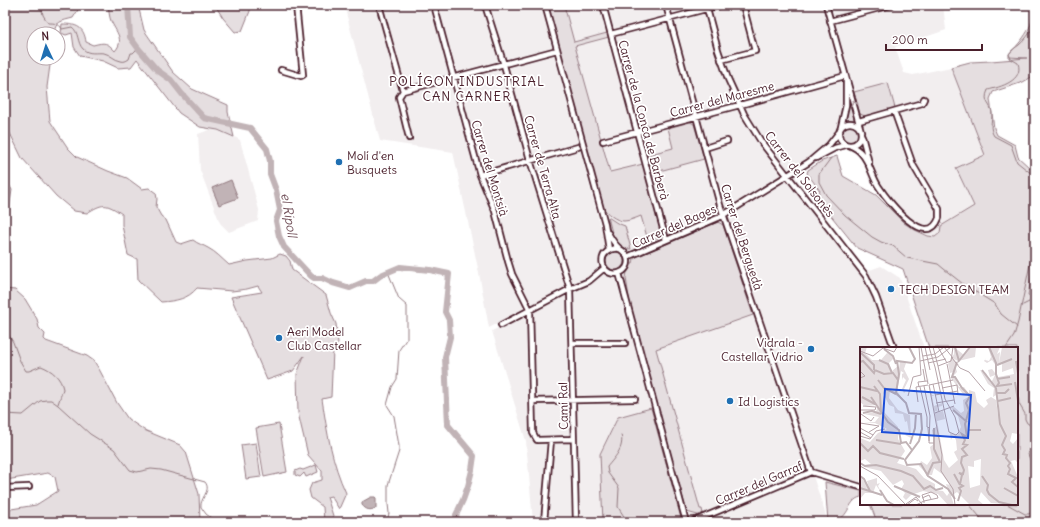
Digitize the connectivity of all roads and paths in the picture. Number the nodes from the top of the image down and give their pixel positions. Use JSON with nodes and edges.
{"nodes":[{"id":1,"x":296,"y":5,"type":"edge"},
{"id":2,"x":379,"y":5,"type":"edge"},
{"id":3,"x":434,"y":5,"type":"edge"},
{"id":4,"x":485,"y":5,"type":"edge"},
{"id":5,"x":545,"y":5,"type":"edge"},
{"id":6,"x":603,"y":5,"type":"edge"},
{"id":7,"x":666,"y":5,"type":"edge"},
{"id":8,"x":721,"y":5,"type":"edge"},
{"id":9,"x":742,"y":5,"type":"edge"},
{"id":10,"x":826,"y":5,"type":"edge"},
{"id":11,"x":891,"y":5,"type":"edge"},
{"id":12,"x":706,"y":7,"type":"edge"},
{"id":13,"x":670,"y":18,"type":"junction"},
{"id":14,"x":830,"y":21,"type":"junction"},
{"id":15,"x":611,"y":34,"type":"junction"},
{"id":16,"x":557,"y":50,"type":"junction"},
{"id":17,"x":721,"y":60,"type":"junction"},
{"id":18,"x":504,"y":65,"type":"junction"},
{"id":19,"x":280,"y":70,"type":"dead end"},
{"id":20,"x":845,"y":76,"type":"junction"},
{"id":21,"x":453,"y":78,"type":"junction"},
{"id":22,"x":404,"y":91,"type":"junction"},
{"id":23,"x":924,"y":99,"type":"dead end"},
{"id":24,"x":740,"y":105,"type":"junction"},
{"id":25,"x":894,"y":111,"type":"junction"},
{"id":26,"x":696,"y":117,"type":"junction"},
{"id":27,"x":859,"y":121,"type":"junction"},
{"id":28,"x":840,"y":130,"type":"junction"},
{"id":29,"x":637,"y":132,"type":"junction"},
{"id":30,"x":861,"y":132,"type":"junction"},
{"id":31,"x":409,"y":138,"type":"dead end"},
{"id":32,"x":603,"y":141,"type":"dead end"},
{"id":33,"x":727,"y":142,"type":"dead end"},
{"id":34,"x":848,"y":145,"type":"junction"},
{"id":35,"x":578,"y":147,"type":"dead end"},
{"id":36,"x":705,"y":148,"type":"junction"},
{"id":37,"x":530,"y":160,"type":"junction"},
{"id":38,"x":809,"y":162,"type":"junction"},
{"id":39,"x":870,"y":171,"type":"junction"},
{"id":40,"x":480,"y":174,"type":"junction"},
{"id":41,"x":787,"y":176,"type":"junction"},
{"id":42,"x":723,"y":215,"type":"junction"},
{"id":43,"x":607,"y":229,"type":"junction"},
{"id":44,"x":666,"y":240,"type":"junction"},
{"id":45,"x":620,"y":249,"type":"junction"},
{"id":46,"x":609,"y":250,"type":"junction"},
{"id":47,"x":627,"y":257,"type":"junction"},
{"id":48,"x":605,"y":269,"type":"junction"},
{"id":49,"x":619,"y":274,"type":"junction"},
{"id":50,"x":570,"y":289,"type":"junction"},
{"id":51,"x":530,"y":310,"type":"junction"},
{"id":52,"x":501,"y":325,"type":"dead end"},
{"id":53,"x":625,"y":342,"type":"dead end"},
{"id":54,"x":572,"y":344,"type":"junction"},
{"id":55,"x":894,"y":347,"type":"edge"},
{"id":56,"x":635,"y":399,"type":"dead end"},
{"id":57,"x":573,"y":400,"type":"junction"},
{"id":58,"x":532,"y":401,"type":"junction"},
{"id":59,"x":574,"y":439,"type":"junction"},
{"id":60,"x":551,"y":440,"type":"junction"},
{"id":61,"x":811,"y":472,"type":"junction"},
{"id":62,"x":860,"y":487,"type":"edge"},
{"id":63,"x":5,"y":488,"type":"edge"},
{"id":64,"x":29,"y":488,"type":"dead end"},
{"id":65,"x":544,"y":522,"type":"edge"},
{"id":66,"x":576,"y":522,"type":"edge"},
{"id":67,"x":686,"y":522,"type":"edge"},
{"id":68,"x":692,"y":522,"type":"edge"}],
"edges":[{"from":1,"to":19,"type":"street"},
{"from":2,"to":22,"type":"street"},
{"from":3,"to":21,"type":"street","name":"Carrer del Montsià"},
{"from":4,"to":18,"type":"street","name":"Carrer de Terra Alta"},
{"from":5,"to":16,"type":"street"},
{"from":6,"to":15,"type":"street","name":"Carrer de la Conca de Barberà"},
{"from":7,"to":13,"type":"street","name":"Carrer del Berguedà"},
{"from":8,"to":12,"type":"street"},
{"from":9,"to":17,"type":"street"},
{"from":10,"to":14,"type":"street"},
{"from":11,"to":14,"type":"street"},
{"from":12,"to":13,"type":"street"},
{"from":12,"to":17,"type":"street","name":"Carrer del Solsonès"},
{"from":13,"to":15,"type":"street"},
{"from":13,"to":26,"type":"street","name":"Carrer del Berguedà"},
{"from":14,"to":20,"type":"street"},
{"from":15,"to":29,"type":"street","name":"Carrer de la Conca de Barberà"},
{"from":16,"to":18,"type":"street"},
{"from":16,"to":43,"type":"street"},
{"from":17,"to":24,"type":"street","name":"Carrer del Solsonès"},
{"from":18,"to":21,"type":"street"},
{"from":18,"to":37,"type":"street","name":"Carrer de Terra Alta"},
{"from":20,"to":24,"type":"street","name":"Carrer del Maresme"},
{"from":27,"to":20,"type":"street","one_way":true},
{"from":20,"to":28,"type":"street"},
{"from":21,"to":22,"type":"street"},
{"from":21,"to":40,"type":"street","name":"Carrer del Montsià"},
{"from":22,"to":31,"type":"street"},
{"from":23,"to":25,"type":"street"},
{"from":24,"to":26,"type":"street","name":"Carrer del Maresme"},
{"from":24,"to":41,"type":"street","name":"Carrer del Solsonès"},
{"from":25,"to":27,"type":"street"},
{"from":25,"to":39,"type":"street"},
{"from":26,"to":29,"type":"street","name":"Carrer del Maresme"},
{"from":26,"to":36,"type":"street","name":"Carrer del Berguedà"},
{"from":27,"to":30,"type":"street"},
{"from":28,"to":30,"type":"street"},
{"from":28,"to":34,"type":"street"},
{"from":28,"to":38,"type":"street","name":"Carrer del Bages"},
{"from":29,"to":32,"type":"street","name":"Carrer del Maresme"},
{"from":29,"to":44,"type":"street","name":"Carrer de la Conca de Barberà"},
{"from":30,"to":34,"type":"street"},
{"from":30,"to":39,"type":"street"},
{"from":33,"to":36,"type":"street"},
{"from":34,"to":38,"type":"street","name":"Carrer del Bages"},
{"from":34,"to":39,"type":"street"},
{"from":35,"to":37,"type":"street"},
{"from":36,"to":42,"type":"street","name":"Carrer del Berguedà"},
{"from":37,"to":40,"type":"street"},
{"from":37,"to":50,"type":"street","name":"Carrer de Terra Alta"},
{"from":38,"to":41,"type":"street","name":"Carrer del Bages"},
{"from":40,"to":51,"type":"street","name":"Carrer del Montsià"},
{"from":41,"to":42,"type":"street","name":"Carrer del Bages"},
{"from":41,"to":55,"type":"street","name":"Carrer del Solsonès"},
{"from":42,"to":44,"type":"street","name":"Carrer del Bages"},
{"from":42,"to":61,"type":"street","name":"Carrer del Berguedà"},
{"from":43,"to":45,"type":"street"},
{"from":43,"to":46,"type":"street"},
{"from":44,"to":47,"type":"street","name":"Carrer del Bages"},
{"from":45,"to":46,"type":"street"},
{"from":45,"to":47,"type":"street"},
{"from":46,"to":48,"type":"street"},
{"from":47,"to":49,"type":"street"},
{"from":48,"to":49,"type":"street"},
{"from":48,"to":50,"type":"street"},
{"from":49,"to":67,"type":"street"},
{"from":50,"to":51,"type":"street"},
{"from":50,"to":54,"type":"street","name":"Camí Ral"},
{"from":51,"to":52,"type":"street"},
{"from":51,"to":58,"type":"street"},
{"from":53,"to":54,"type":"street"},
{"from":54,"to":57,"type":"street","name":"Camí Ral"},
{"from":56,"to":57,"type":"street"},
{"from":57,"to":58,"type":"street"},
{"from":57,"to":59,"type":"street","name":"Camí Ral"},
{"from":58,"to":60,"type":"street"},
{"from":59,"to":60,"type":"street"},
{"from":59,"to":66,"type":"street","name":"Camí Ral"},
{"from":60,"to":65,"type":"street"},
{"from":61,"to":62,"type":"street"},
{"from":61,"to":68,"type":"street","name":"Carrer del Garraf"},
{"from":63,"to":64,"type":"street"}]}
